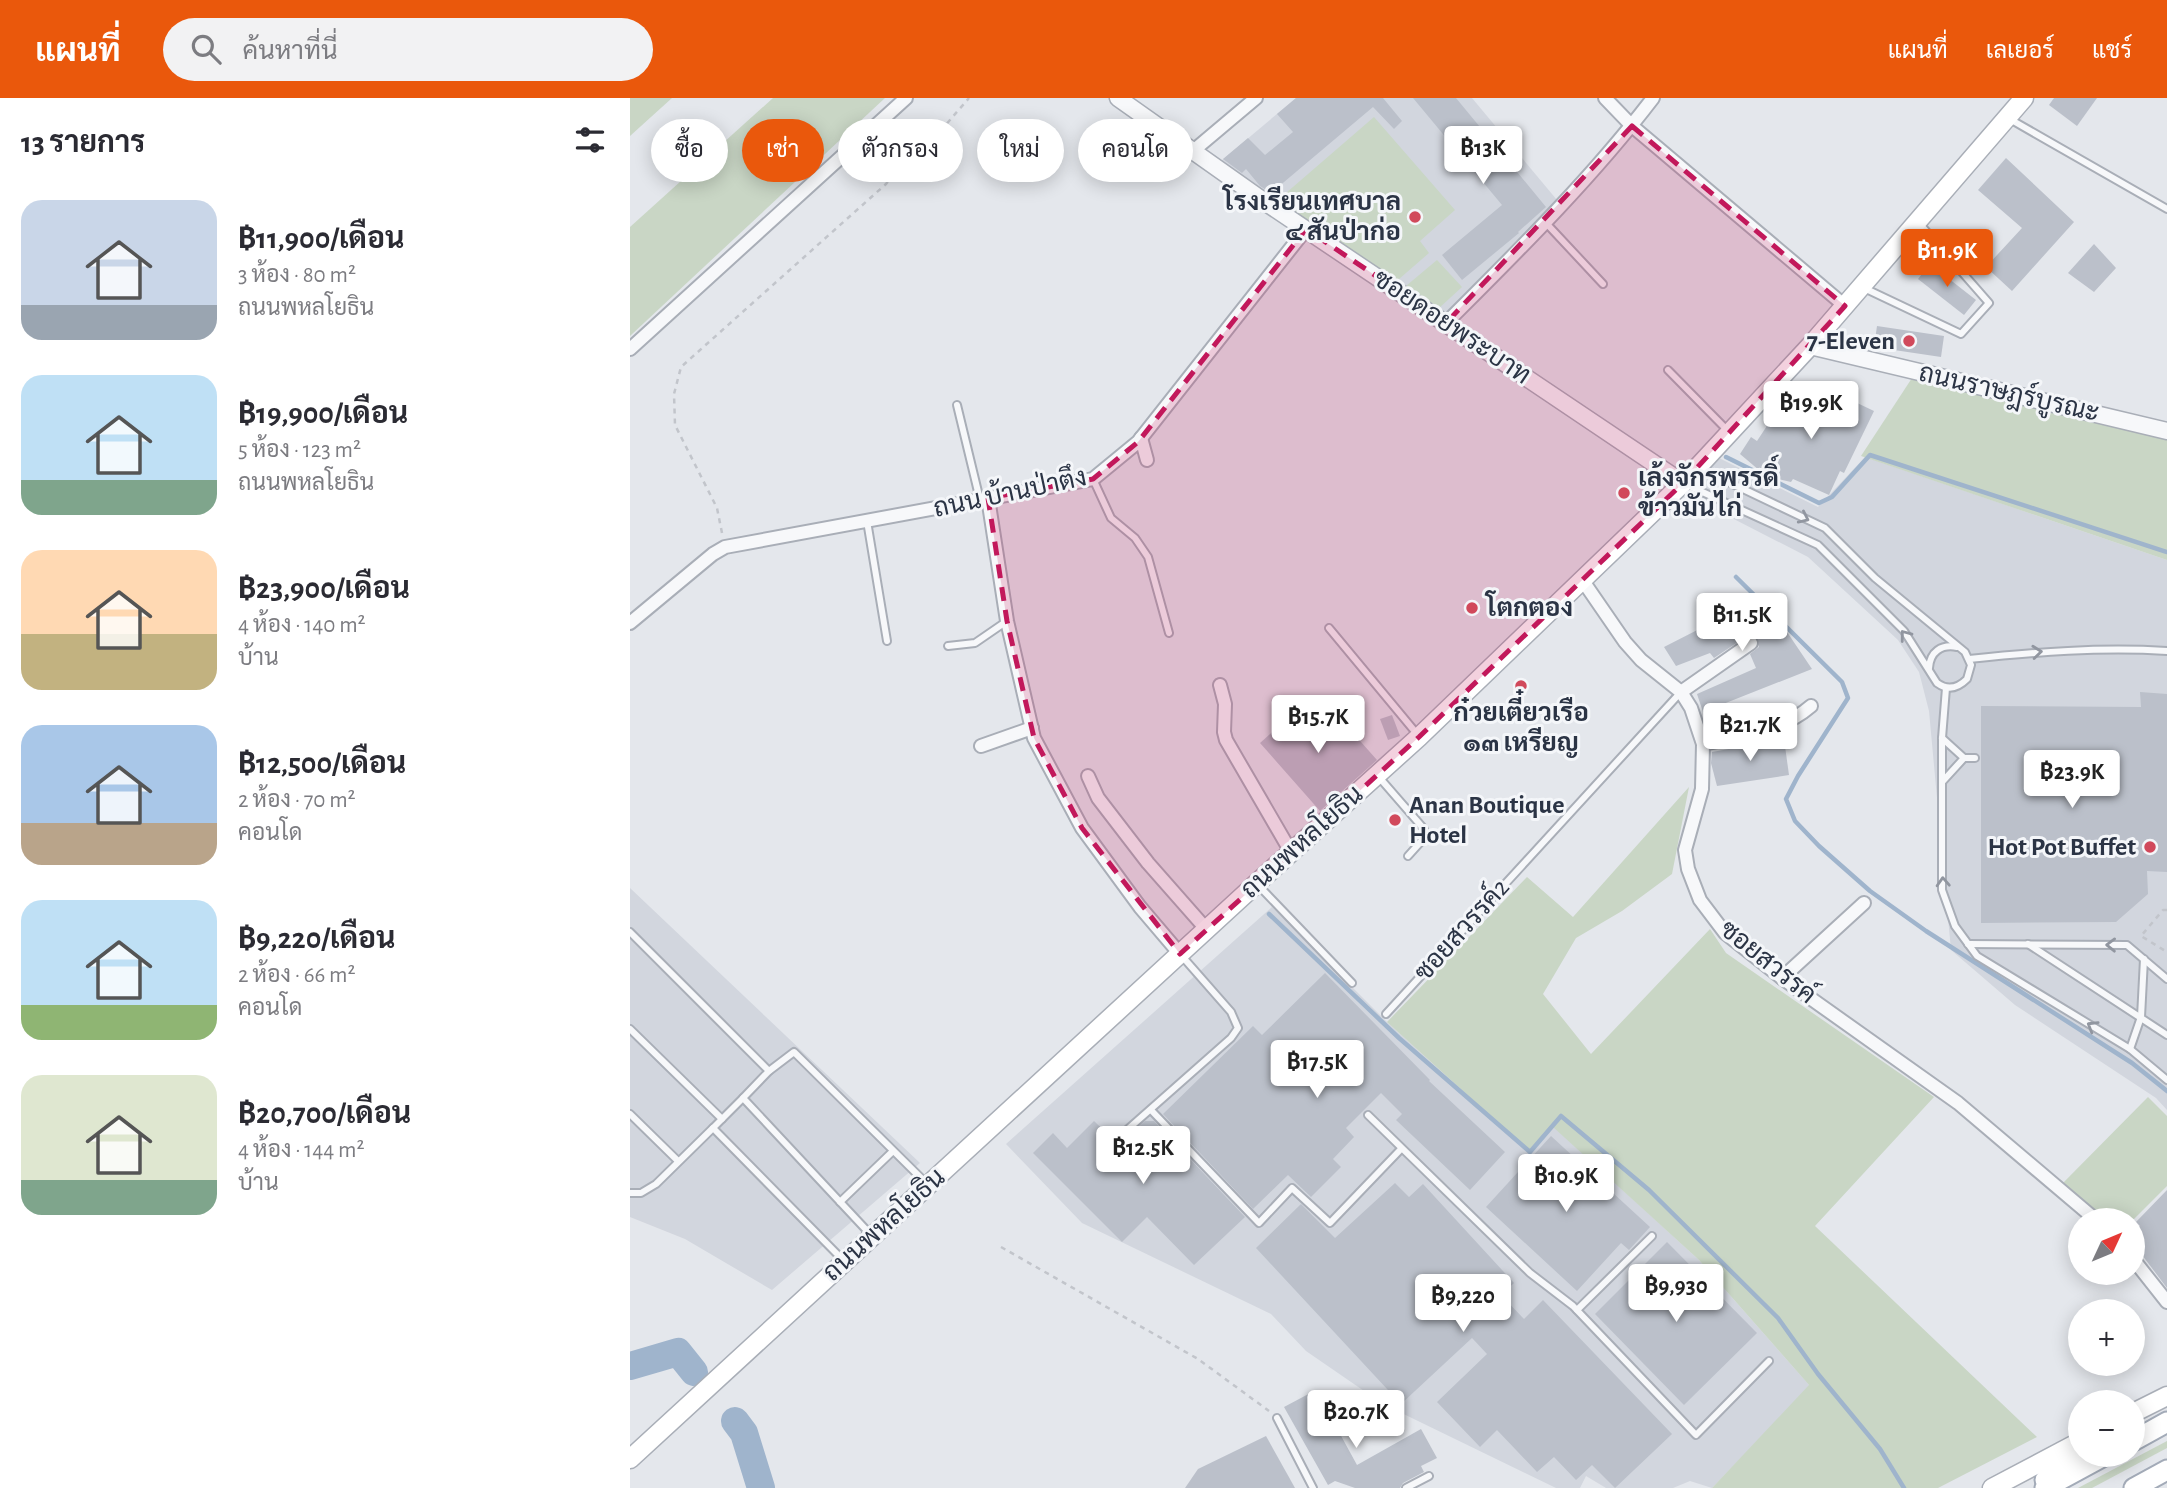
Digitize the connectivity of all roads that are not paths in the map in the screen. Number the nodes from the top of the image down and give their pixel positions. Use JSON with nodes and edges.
{"nodes":[{"id":1,"x":906,"y":98,"type":"edge"},
{"id":2,"x":1118,"y":98,"type":"edge"},
{"id":3,"x":1256,"y":98,"type":"edge"},
{"id":4,"x":1605,"y":98,"type":"edge"},
{"id":5,"x":1653,"y":98,"type":"edge"},
{"id":6,"x":2024,"y":98,"type":"edge"},
{"id":7,"x":2007,"y":117,"type":"junction"},
{"id":8,"x":1148,"y":119,"type":"edge"},
{"id":9,"x":1632,"y":126,"type":"junction"},
{"id":10,"x":1193,"y":150,"type":"joint"},
{"id":11,"x":2167,"y":209,"type":"edge"},
{"id":12,"x":1918,"y":221,"type":"junction"},
{"id":13,"x":1546,"y":223,"type":"junction"},
{"id":14,"x":1306,"y":229,"type":"junction"},
{"id":15,"x":1604,"y":284,"type":"dead end"},
{"id":16,"x":1861,"y":287,"type":"junction"},
{"id":17,"x":1845,"y":306,"type":"junction"},
{"id":18,"x":1446,"y":323,"type":"junction"},
{"id":19,"x":1810,"y":346,"type":"junction"},
{"id":20,"x":630,"y":349,"type":"edge"},
{"id":21,"x":1668,"y":370,"type":"dead end"},
{"id":22,"x":957,"y":405,"type":"dead end"},
{"id":23,"x":2167,"y":431,"type":"edge"},
{"id":24,"x":1730,"y":433,"type":"junction"},
{"id":25,"x":1141,"y":438,"type":"junction"},
{"id":26,"x":1147,"y":460,"type":"dead end"},
{"id":27,"x":1698,"y":468,"type":"junction"},
{"id":28,"x":1093,"y":479,"type":"junction"},
{"id":29,"x":1683,"y":483,"type":"junction"},
{"id":30,"x":984,"y":499,"type":"junction"},
{"id":31,"x":867,"y":521,"type":"junction"},
{"id":32,"x":1583,"y":580,"type":"junction"},
{"id":33,"x":1007,"y":621,"type":"junction"},
{"id":34,"x":630,"y":623,"type":"edge"},
{"id":35,"x":1329,"y":628,"type":"dead end"},
{"id":36,"x":1168,"y":633,"type":"dead end"},
{"id":37,"x":887,"y":641,"type":"dead end"},
{"id":38,"x":1751,"y":643,"type":"dead end"},
{"id":39,"x":948,"y":646,"type":"dead end"},
{"id":40,"x":1958,"y":647,"type":"junction"},
{"id":41,"x":2167,"y":651,"type":"edge"},
{"id":42,"x":1969,"y":659,"type":"junction"},
{"id":43,"x":1929,"y":670,"type":"junction"},
{"id":44,"x":1220,"y":685,"type":"dead end"},
{"id":45,"x":1946,"y":688,"type":"junction"},
{"id":46,"x":1681,"y":692,"type":"junction"},
{"id":47,"x":1811,"y":706,"type":"dead end"},
{"id":48,"x":1033,"y":733,"type":"junction"},
{"id":49,"x":1419,"y":737,"type":"junction"},
{"id":50,"x":1942,"y":738,"type":"junction"},
{"id":51,"x":1703,"y":744,"type":"junction"},
{"id":52,"x":981,"y":746,"type":"dead end"},
{"id":53,"x":1964,"y":758,"type":"junction"},
{"id":54,"x":1975,"y":758,"type":"dead end"},
{"id":55,"x":1377,"y":775,"type":"junction"},
{"id":56,"x":1088,"y":776,"type":"dead end"},
{"id":57,"x":1942,"y":782,"type":"junction"},
{"id":58,"x":1291,"y":852,"type":"junction"},
{"id":59,"x":1408,"y":856,"type":"dead end"},
{"id":60,"x":1256,"y":883,"type":"junction"},
{"id":61,"x":1864,"y":903,"type":"dead end"},
{"id":62,"x":1207,"y":930,"type":"junction"},
{"id":63,"x":630,"y":932,"type":"edge"},
{"id":64,"x":2025,"y":943,"type":"junction"},
{"id":65,"x":1968,"y":944,"type":"junction"},
{"id":66,"x":1180,"y":954,"type":"junction"},
{"id":67,"x":2144,"y":959,"type":"junction"},
{"id":68,"x":1782,"y":978,"type":"junction"},
{"id":69,"x":2167,"y":979,"type":"edge"},
{"id":70,"x":1352,"y":983,"type":"dead end"},
{"id":71,"x":1386,"y":1014,"type":"dead end"},
{"id":72,"x":2141,"y":1017,"type":"junction"},
{"id":73,"x":630,"y":1029,"type":"edge"},
{"id":74,"x":2167,"y":1035,"type":"edge"},
{"id":75,"x":2130,"y":1049,"type":"junction"},
{"id":76,"x":769,"y":1071,"type":"junction"},
{"id":77,"x":2167,"y":1080,"type":"edge"},
{"id":78,"x":743,"y":1098,"type":"junction"},
{"id":79,"x":1151,"y":1110,"type":"junction"},
{"id":80,"x":630,"y":1114,"type":"edge"},
{"id":81,"x":1368,"y":1115,"type":"dead end"},
{"id":82,"x":722,"y":1119,"type":"junction"},
{"id":83,"x":713,"y":1128,"type":"junction"},
{"id":84,"x":1119,"y":1137,"type":"dead end"},
{"id":85,"x":1401,"y":1149,"type":"junction"},
{"id":86,"x":894,"y":1151,"type":"junction"},
{"id":87,"x":678,"y":1161,"type":"junction"},
{"id":88,"x":928,"y":1185,"type":"junction"},
{"id":89,"x":630,"y":1193,"type":"edge"},
{"id":90,"x":840,"y":1202,"type":"junction"},
{"id":91,"x":2082,"y":1208,"type":"edge"},
{"id":92,"x":1652,"y":1236,"type":"dead end"},
{"id":93,"x":873,"y":1237,"type":"junction"},
{"id":94,"x":844,"y":1261,"type":"junction"},
{"id":95,"x":2146,"y":1276,"type":"edge"},
{"id":96,"x":2167,"y":1303,"type":"edge"},
{"id":97,"x":1577,"y":1310,"type":"junction"},
{"id":98,"x":1769,"y":1361,"type":"dead end"},
{"id":99,"x":2167,"y":1396,"type":"edge"},
{"id":100,"x":2145,"y":1407,"type":"edge"},
{"id":101,"x":1277,"y":1418,"type":"road end"},
{"id":102,"x":2167,"y":1422,"type":"edge"},
{"id":103,"x":2145,"y":1434,"type":"edge"},
{"id":104,"x":2068,"y":1450,"type":"edge"},
{"id":105,"x":2068,"y":1456,"type":"edge"},
{"id":106,"x":630,"y":1459,"type":"edge"},
{"id":107,"x":2084,"y":1467,"type":"edge"},
{"id":108,"x":2167,"y":1470,"type":"edge"},
{"id":109,"x":1429,"y":1476,"type":"dead end"},
{"id":110,"x":1313,"y":1488,"type":"edge"},
{"id":111,"x":1406,"y":1488,"type":"edge"},
{"id":112,"x":1992,"y":1488,"type":"edge"},
{"id":113,"x":2037,"y":1488,"type":"edge"},
{"id":114,"x":2045,"y":1488,"type":"edge"},
{"id":115,"x":2134,"y":1488,"type":"edge"}],
"edges":[{"from":1,"to":20,"type":"street"},
{"from":2,"to":8,"type":"street","name":"ซอยดอยพระบาท"},
{"from":3,"to":10,"type":"street"},
{"from":4,"to":9,"type":"street"},
{"from":5,"to":9,"type":"street"},
{"from":6,"to":7,"type":"main road","name":"ถนนพหลโยธิน"},
{"from":7,"to":11,"type":"lane"},
{"from":7,"to":12,"type":"main road","name":"ถนนพหลโยธิน"},
{"from":9,"to":13,"type":"street"},
{"from":9,"to":17,"type":"street"},
{"from":10,"to":14,"type":"street","name":"ซอยดอยพระบาท"},
{"from":12,"to":16,"type":"main road","name":"ถนนพหลโยธิน"},
{"from":12,"to":16,"type":"lane"},
{"from":13,"to":15,"type":"lane"},
{"from":13,"to":18,"type":"street"},
{"from":14,"to":18,"type":"street","name":"ซอยดอยพระบาท"},
{"from":14,"to":25,"type":"street","name":"ถนน บ้านป่าตึง"},
{"from":16,"to":17,"type":"main road","name":"ถนนพหลโยธิน"},
{"from":17,"to":19,"type":"main road","name":"ถนนพหลโยธิน"},
{"from":18,"to":29,"type":"street","name":"ซอยดอยพระบาท"},
{"from":19,"to":23,"type":"street","name":"ถนนราษฎร์บูรณะ"},
{"from":19,"to":24,"type":"main road","name":"ถนนพหลโยธิน"},
{"from":21,"to":24,"type":"lane"},
{"from":22,"to":30,"type":"lane"},
{"from":24,"to":27,"type":"main road","name":"ถนนพหลโยธิน"},
{"from":25,"to":26,"type":"street"},
{"from":25,"to":28,"type":"street","name":"ถนน บ้านป่าตึง"},
{"from":27,"to":29,"type":"main road","name":"ถนนพหลโยธิน"},
{"from":27,"to":40,"type":"lane","one_way":true},
{"from":28,"to":30,"type":"street","name":"ถนน บ้านป่าตึง"},
{"from":28,"to":36,"type":"lane"},
{"from":29,"to":32,"type":"main road","name":"ถนนพหลโยธิน"},
{"from":43,"to":29,"type":"lane","one_way":true},
{"from":30,"to":31,"type":"street","name":"ถนน บ้านป่าตึง"},
{"from":30,"to":33,"type":"street"},
{"from":31,"to":34,"type":"street","name":"ถนน บ้านป่าตึง"},
{"from":31,"to":37,"type":"lane"},
{"from":32,"to":46,"type":"street","name":"ซอยสวรรค์"},
{"from":32,"to":49,"type":"main road","name":"ถนนพหลโยธิน"},
{"from":33,"to":39,"type":"lane"},
{"from":33,"to":48,"type":"street"},
{"from":35,"to":49,"type":"lane"},
{"from":38,"to":46,"type":"street"},
{"from":40,"to":42,"type":"lane"},
{"from":40,"to":43,"type":"lane"},
{"from":42,"to":41,"type":"lane","one_way":true},
{"from":42,"to":45,"type":"lane"},
{"from":43,"to":45,"type":"lane"},
{"from":44,"to":58,"type":"street"},
{"from":45,"to":50,"type":"lane"},
{"from":46,"to":51,"type":"street","name":"ซอยสวรรค์"},
{"from":46,"to":71,"type":"lane","name":"ซอยสวรรค์2"},
{"from":47,"to":51,"type":"street"},
{"from":48,"to":52,"type":"street"},
{"from":48,"to":66,"type":"street"},
{"from":49,"to":55,"type":"main road","name":"ถนนพหลโยธิน"},
{"from":50,"to":53,"type":"lane"},
{"from":50,"to":57,"type":"lane"},
{"from":51,"to":68,"type":"street","name":"ซอยสวรรค์"},
{"from":53,"to":54,"type":"lane"},
{"from":53,"to":57,"type":"lane"},
{"from":55,"to":58,"type":"main road","name":"ถนนพหลโยธิน"},
{"from":55,"to":59,"type":"lane"},
{"from":56,"to":62,"type":"street"},
{"from":65,"to":57,"type":"lane","one_way":true},
{"from":58,"to":60,"type":"main road","name":"ถนนพหลโยธิน"},
{"from":60,"to":62,"type":"main road","name":"ถนนพหลโยธิน"},
{"from":60,"to":70,"type":"lane"},
{"from":61,"to":68,"type":"street"},
{"from":62,"to":66,"type":"main road","name":"ถนนพหลโยธิน"},
{"from":63,"to":76,"type":"lane"},
{"from":64,"to":65,"type":"lane"},
{"from":67,"to":64,"type":"lane","one_way":true},
{"from":64,"to":72,"type":"lane"},
{"from":75,"to":65,"type":"lane","one_way":true},
{"from":66,"to":79,"type":"lane"},
{"from":66,"to":88,"type":"main road","name":"ถนนพหลโยธิน"},
{"from":67,"to":69,"type":"lane"},
{"from":67,"to":72,"type":"lane"},
{"from":68,"to":91,"type":"street","name":"ซอยสวรรค์"},
{"from":72,"to":74,"type":"lane"},
{"from":72,"to":75,"type":"lane"},
{"from":73,"to":82,"type":"lane"},
{"from":75,"to":77,"type":"lane"},
{"from":76,"to":78,"type":"lane"},
{"from":76,"to":86,"type":"lane"},
{"from":78,"to":82,"type":"lane"},
{"from":78,"to":90,"type":"lane"},
{"from":79,"to":84,"type":"lane"},
{"from":79,"to":85,"type":"lane"},
{"from":80,"to":87,"type":"lane"},
{"from":81,"to":85,"type":"lane"},
{"from":82,"to":83,"type":"lane"},
{"from":83,"to":87,"type":"lane"},
{"from":83,"to":94,"type":"lane"},
{"from":85,"to":97,"type":"lane"},
{"from":86,"to":88,"type":"lane"},
{"from":86,"to":90,"type":"lane"},
{"from":87,"to":89,"type":"lane"},
{"from":88,"to":93,"type":"main road","name":"ถนนพหลโยธิน"},
{"from":90,"to":93,"type":"lane"},
{"from":92,"to":97,"type":"lane"},
{"from":93,"to":94,"type":"main road","name":"ถนนพหลโยธิน"},
{"from":94,"to":106,"type":"main road","name":"ถนนพหลโยธิน"},
{"from":95,"to":96,"type":"street"},
{"from":97,"to":98,"type":"lane"},
{"from":99,"to":100,"type":"main road"},
{"from":101,"to":110,"type":"lane"},
{"from":102,"to":103,"type":"main road"},
{"from":104,"to":112,"type":"main road"},
{"from":105,"to":113,"type":"main road"},
{"from":107,"to":114,"type":"main road"},
{"from":108,"to":115,"type":"main road"},
{"from":109,"to":111,"type":"lane"}]}
